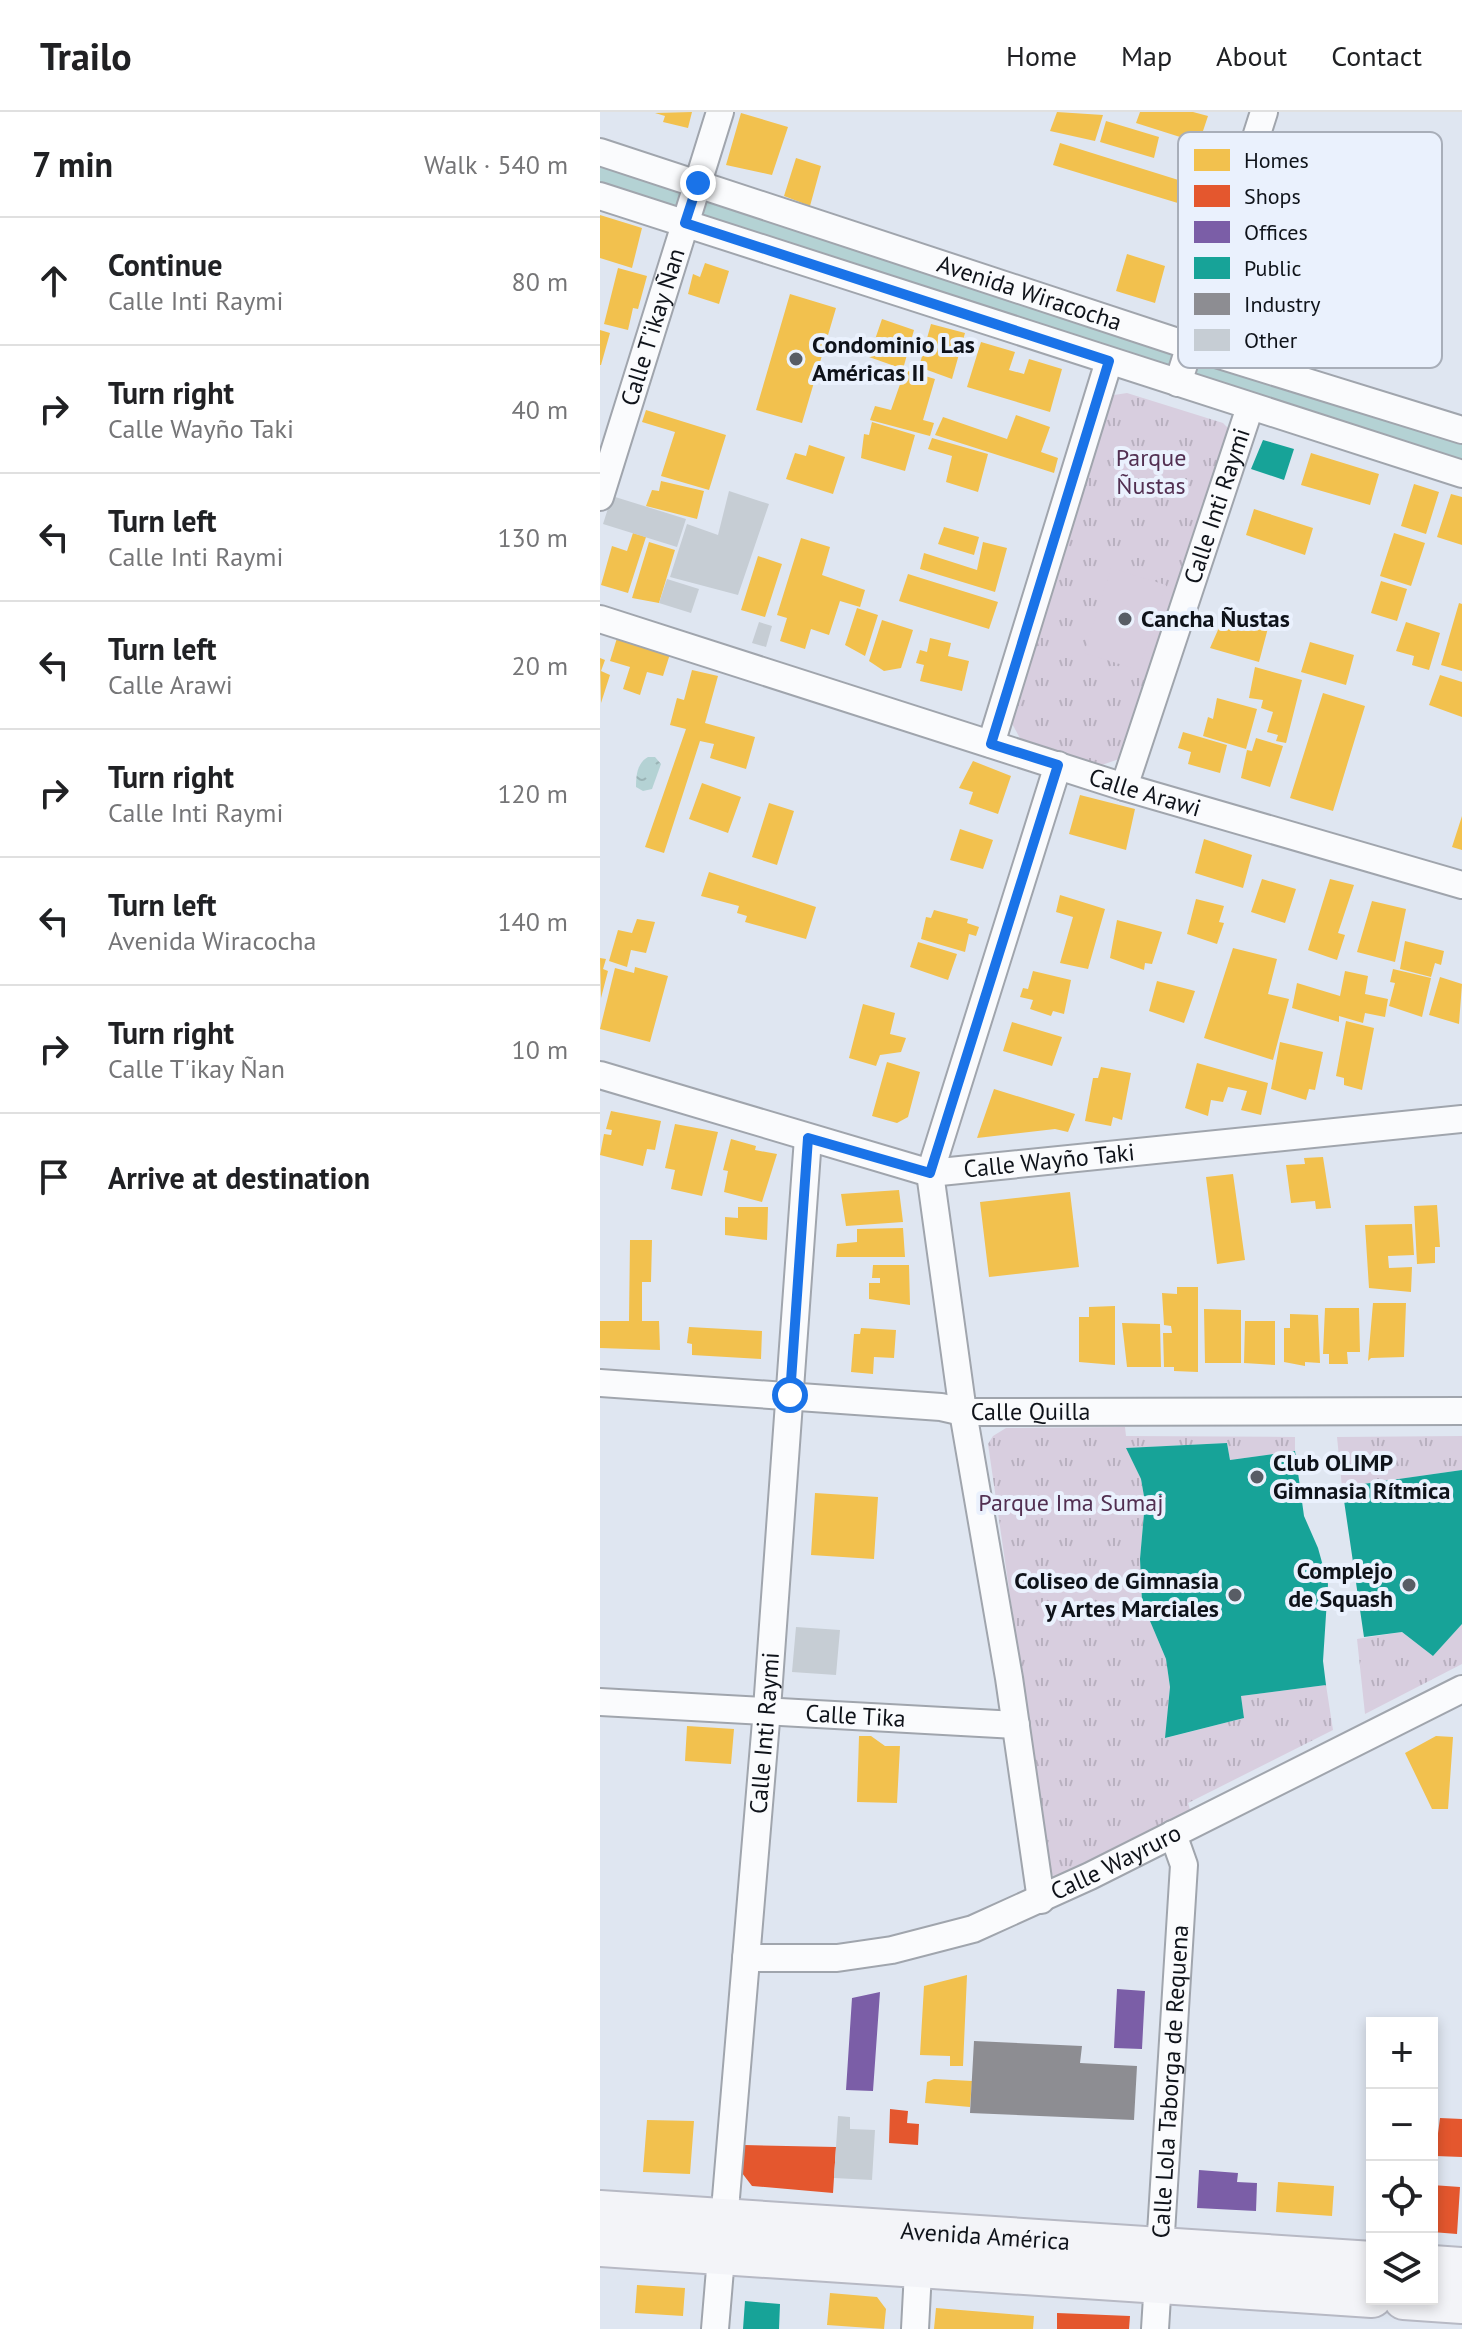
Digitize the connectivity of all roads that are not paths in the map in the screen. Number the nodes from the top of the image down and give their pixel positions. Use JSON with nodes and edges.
{"nodes":[{"id":1,"x":720,"y":112,"type":"edge"},
{"id":2,"x":1264,"y":112,"type":"edge"},
{"id":3,"x":1258,"y":132,"type":"edge"},
{"id":4,"x":600,"y":152,"type":"edge"},
{"id":5,"x":697,"y":185,"type":"junction"},
{"id":6,"x":600,"y":196,"type":"edge"},
{"id":7,"x":686,"y":221,"type":"junction"},
{"id":8,"x":1178,"y":342,"type":"edge"},
{"id":9,"x":1109,"y":361,"type":"junction"},
{"id":10,"x":1183,"y":368,"type":"edge"},
{"id":11,"x":1261,"y":368,"type":"edge"},
{"id":12,"x":1178,"y":383,"type":"junction"},
{"id":13,"x":1250,"y":407,"type":"junction"},
{"id":14,"x":1462,"y":430,"type":"edge"},
{"id":15,"x":1462,"y":474,"type":"edge"},
{"id":16,"x":600,"y":497,"type":"edge"},
{"id":17,"x":600,"y":619,"type":"edge"},
{"id":18,"x":991,"y":744,"type":"junction"},
{"id":19,"x":1058,"y":765,"type":"junction"},
{"id":20,"x":1124,"y":787,"type":"junction"},
{"id":21,"x":1462,"y":885,"type":"edge"},
{"id":22,"x":600,"y":1075,"type":"edge"},
{"id":23,"x":1462,"y":1119,"type":"edge"},
{"id":24,"x":808,"y":1138,"type":"junction"},
{"id":25,"x":930,"y":1173,"type":"junction"},
{"id":26,"x":600,"y":1383,"type":"edge"},
{"id":27,"x":790,"y":1395,"type":"junction"},
{"id":28,"x":1462,"y":1411,"type":"edge"},
{"id":29,"x":963,"y":1412,"type":"junction"},
{"id":30,"x":1462,"y":1689,"type":"edge"},
{"id":31,"x":600,"y":1702,"type":"edge"},
{"id":32,"x":767,"y":1709,"type":"junction"},
{"id":33,"x":1016,"y":1725,"type":"junction"},
{"id":34,"x":1173,"y":1834,"type":"junction"},
{"id":35,"x":1041,"y":1900,"type":"junction"},
{"id":36,"x":746,"y":1958,"type":"junction"},
{"id":37,"x":600,"y":2211,"type":"edge"},
{"id":38,"x":723,"y":2237,"type":"junction"},
{"id":39,"x":600,"y":2246,"type":"edge"},
{"id":40,"x":920,"y":2250,"type":"junction"},
{"id":41,"x":1366,"y":2262,"type":"edge"},
{"id":42,"x":1159,"y":2266,"type":"junction"},
{"id":43,"x":1438,"y":2266,"type":"edge"},
{"id":44,"x":1462,"y":2268,"type":"edge"},
{"id":45,"x":1366,"y":2296,"type":"edge"},
{"id":46,"x":1438,"y":2301,"type":"edge"},
{"id":47,"x":1462,"y":2303,"type":"edge"},
{"id":48,"x":715,"y":2329,"type":"edge"},
{"id":49,"x":915,"y":2329,"type":"edge"},
{"id":50,"x":1155,"y":2329,"type":"edge"}],
"edges":[{"from":1,"to":5,"type":"street","name":"Calle T'ikay Ñan"},
{"from":2,"to":3,"type":"street"},
{"from":4,"to":5,"type":"street","name":"Avenida Wiracocha"},
{"from":5,"to":7,"type":"street","name":"Calle T'ikay Ñan"},
{"from":5,"to":8,"type":"street","name":"Avenida Wiracocha"},
{"from":6,"to":7,"type":"street","name":"Avenida Wiracocha"},
{"from":7,"to":9,"type":"street","name":"Avenida Wiracocha"},
{"from":7,"to":16,"type":"street","name":"Calle T'ikay Ñan"},
{"from":9,"to":12,"type":"street","name":"Avenida Wiracocha"},
{"from":9,"to":18,"type":"street"},
{"from":10,"to":12,"type":"street"},
{"from":11,"to":14,"type":"street","name":"Avenida Wiracocha"},
{"from":12,"to":13,"type":"street","name":"Avenida Wiracocha"},
{"from":13,"to":15,"type":"street","name":"Avenida Wiracocha"},
{"from":13,"to":20,"type":"street","name":"Calle Inti Raymi"},
{"from":17,"to":18,"type":"street","name":"Calle Arawi"},
{"from":18,"to":19,"type":"street","name":"Calle Arawi"},
{"from":19,"to":20,"type":"street","name":"Calle Arawi"},
{"from":19,"to":25,"type":"street"},
{"from":20,"to":21,"type":"street","name":"Calle Arawi"},
{"from":22,"to":24,"type":"street","name":"Calle Wayño Taki"},
{"from":23,"to":25,"type":"street","name":"Calle Wayño Taki"},
{"from":24,"to":25,"type":"street","name":"Calle Wayño Taki"},
{"from":24,"to":27,"type":"street","name":"Calle Inti Raymi"},
{"from":25,"to":29,"type":"street"},
{"from":26,"to":27,"type":"street","name":"Calle Quilla"},
{"from":27,"to":29,"type":"street","name":"Calle Quilla"},
{"from":27,"to":32,"type":"street","name":"Calle Inti Raymi"},
{"from":28,"to":29,"type":"street","name":"Calle Quilla"},
{"from":29,"to":33,"type":"street"},
{"from":30,"to":34,"type":"street","name":"Calle Wayruro"},
{"from":31,"to":32,"type":"street","name":"Calle Tika"},
{"from":32,"to":33,"type":"street","name":"Calle Tika"},
{"from":32,"to":36,"type":"street","name":"Calle Inti Raymi"},
{"from":33,"to":35,"type":"street"},
{"from":34,"to":35,"type":"street","name":"Calle Wayruro"},
{"from":34,"to":42,"type":"street","name":"Calle Lola Taborga de Requena"},
{"from":35,"to":36,"type":"street","name":"Calle Wayruro"},
{"from":36,"to":38,"type":"street","name":"Calle Inti Raymi"},
{"from":37,"to":38,"type":"main road","name":"Avenida América"},
{"from":38,"to":39,"type":"main road","name":"Avenida América"},
{"from":38,"to":40,"type":"main road","name":"Avenida América"},
{"from":38,"to":48,"type":"street","name":"Calle Inti Raymi"},
{"from":40,"to":42,"type":"main road","name":"Avenida América"},
{"from":40,"to":49,"type":"street"},
{"from":41,"to":42,"type":"main road","name":"Avenida América"},
{"from":42,"to":45,"type":"main road","name":"Avenida América"},
{"from":42,"to":50,"type":"street","name":"Calle Lola Taborga de Requena"},
{"from":43,"to":44,"type":"main road"},
{"from":46,"to":47,"type":"main road"}]}
